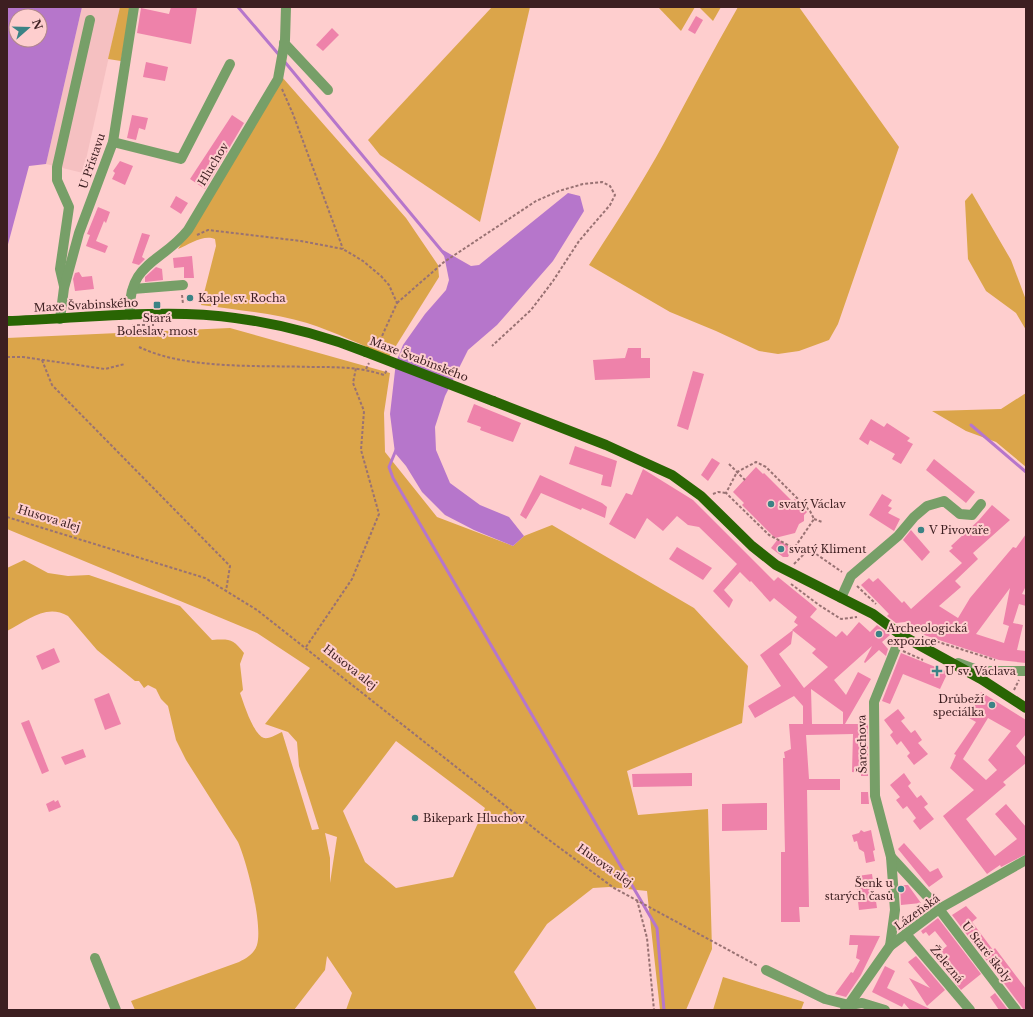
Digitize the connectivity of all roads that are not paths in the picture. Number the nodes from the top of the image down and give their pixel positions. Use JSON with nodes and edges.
{"nodes":[{"id":1,"x":134,"y":7,"type":"edge"},
{"id":2,"x":286,"y":7,"type":"edge"},
{"id":3,"x":90,"y":20,"type":"dead end"},
{"id":4,"x":284,"y":43,"type":"junction"},
{"id":5,"x":230,"y":64,"type":"dead end"},
{"id":6,"x":328,"y":90,"type":"dead end"},
{"id":7,"x":113,"y":142,"type":"junction"},
{"id":8,"x":183,"y":285,"type":"dead end"},
{"id":9,"x":64,"y":288,"type":"junction"},
{"id":10,"x":133,"y":289,"type":"junction"},
{"id":11,"x":130,"y":315,"type":"junction"},
{"id":12,"x":60,"y":319,"type":"junction"},
{"id":13,"x":7,"y":321,"type":"edge"},
{"id":14,"x":981,"y":504,"type":"dead end"},
{"id":15,"x":841,"y":598,"type":"junction"},
{"id":16,"x":901,"y":635,"type":"junction"},
{"id":17,"x":943,"y":657,"type":"junction"},
{"id":18,"x":1023,"y":670,"type":"edge"},
{"id":19,"x":1026,"y":708,"type":"edge"},
{"id":20,"x":891,"y":856,"type":"junction"},
{"id":21,"x":1026,"y":860,"type":"edge"},
{"id":22,"x":939,"y":909,"type":"junction"},
{"id":23,"x":906,"y":934,"type":"junction"},
{"id":24,"x":890,"y":946,"type":"junction"},
{"id":25,"x":95,"y":958,"type":"dead end"},
{"id":26,"x":766,"y":970,"type":"road end"},
{"id":27,"x":847,"y":1007,"type":"edge"},
{"id":28,"x":116,"y":1010,"type":"edge"},
{"id":29,"x":885,"y":1010,"type":"edge"},
{"id":30,"x":970,"y":1010,"type":"edge"},
{"id":31,"x":1016,"y":1010,"type":"edge"}],
"edges":[{"from":1,"to":7,"type":"street","name":"U Přístavu"},
{"from":2,"to":4,"type":"street","name":"Hluchov"},
{"from":3,"to":9,"type":"street"},
{"from":4,"to":6,"type":"street"},
{"from":4,"to":10,"type":"street","name":"Hluchov"},
{"from":5,"to":7,"type":"street"},
{"from":7,"to":9,"type":"street","name":"U Přístavu"},
{"from":8,"to":10,"type":"street"},
{"from":9,"to":12,"type":"street","name":"U Přístavu"},
{"from":10,"to":11,"type":"street","name":"Hluchov"},
{"from":11,"to":12,"type":"main road","name":"Maxe Švabinského"},
{"from":11,"to":15,"type":"main road","name":"Maxe Švabinského","bridge":true},
{"from":12,"to":13,"type":"main road","name":"Maxe Švabinského"},
{"from":14,"to":15,"type":"street"},
{"from":15,"to":16,"type":"main road","name":"Maxe Švabinského"},
{"from":16,"to":17,"type":"main road"},
{"from":16,"to":20,"type":"street","name":"Šarochova"},
{"from":17,"to":18,"type":"street"},
{"from":17,"to":19,"type":"main road"},
{"from":20,"to":22,"type":"street","name":"Šarochova"},
{"from":20,"to":24,"type":"street","name":"Šarochova"},
{"from":21,"to":22,"type":"street","name":"Lázeňská"},
{"from":22,"to":23,"type":"street","name":"Lázeňská"},
{"from":22,"to":31,"type":"street","name":"U Staré školy"},
{"from":23,"to":24,"type":"street","name":"Lázeňská"},
{"from":23,"to":30,"type":"street","name":"Železná"},
{"from":24,"to":27,"type":"street","name":"Lázeňská"},
{"from":25,"to":28,"type":"street"},
{"from":26,"to":27,"type":"street"},
{"from":27,"to":29,"type":"street"}]}
